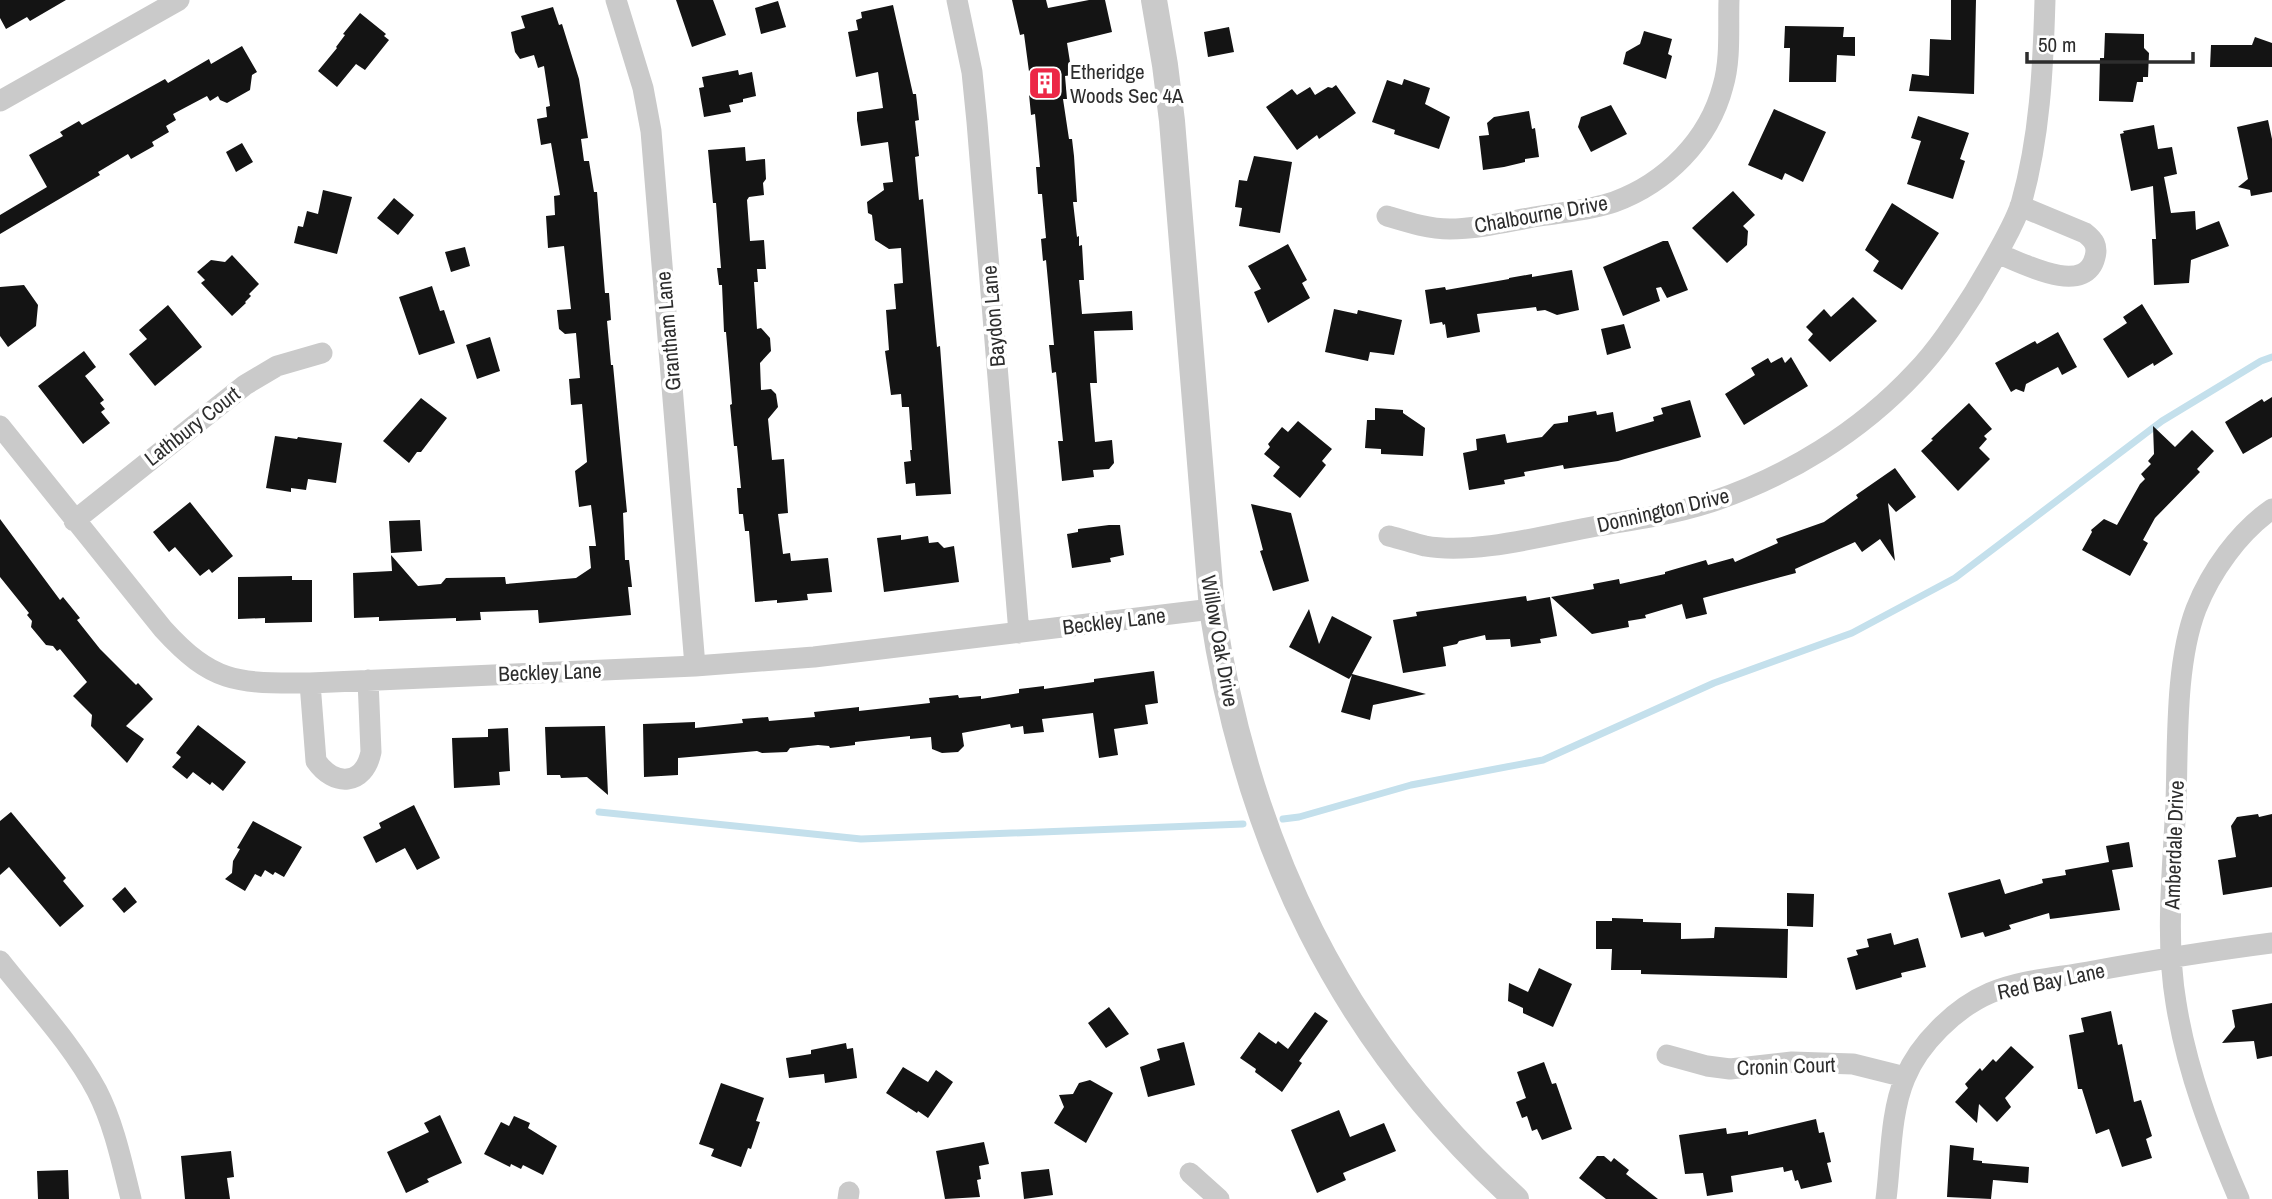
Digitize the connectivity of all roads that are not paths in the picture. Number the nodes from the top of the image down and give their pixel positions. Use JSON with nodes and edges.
{"nodes":[{"id":1,"x":179,"y":0,"type":"edge"},
{"id":2,"x":616,"y":0,"type":"edge"},
{"id":3,"x":957,"y":0,"type":"edge"},
{"id":4,"x":1154,"y":0,"type":"edge"},
{"id":5,"x":1729,"y":0,"type":"edge"},
{"id":6,"x":2045,"y":0,"type":"edge"},
{"id":7,"x":0,"y":101,"type":"edge"},
{"id":8,"x":2020,"y":206,"type":"junction"},
{"id":9,"x":1387,"y":216,"type":"dead end"},
{"id":10,"x":1997,"y":253,"type":"junction"},
{"id":11,"x":322,"y":353,"type":"dead end"},
{"id":12,"x":0,"y":426,"type":"edge"},
{"id":13,"x":2272,"y":509,"type":"edge"},
{"id":14,"x":74,"y":521,"type":"junction"},
{"id":15,"x":1389,"y":536,"type":"dead end"},
{"id":16,"x":1212,"y":609,"type":"junction"},
{"id":17,"x":1019,"y":633,"type":"junction"},
{"id":18,"x":695,"y":666,"type":"junction"},
{"id":19,"x":368,"y":680,"type":"junction"},
{"id":20,"x":310,"y":683,"type":"junction"},
{"id":21,"x":2272,"y":943,"type":"edge"},
{"id":22,"x":2171,"y":956,"type":"junction"},
{"id":23,"x":0,"y":961,"type":"edge"},
{"id":24,"x":1667,"y":1055,"type":"dead end"},
{"id":25,"x":1905,"y":1077,"type":"junction"},
{"id":26,"x":1190,"y":1172,"type":"dead end"},
{"id":27,"x":131,"y":1199,"type":"edge"},
{"id":28,"x":1219,"y":1199,"type":"edge"},
{"id":29,"x":1516,"y":1199,"type":"edge"},
{"id":30,"x":1886,"y":1199,"type":"edge"},
{"id":31,"x":2239,"y":1199,"type":"edge"}],
"edges":[{"from":1,"to":7,"type":"street"},
{"from":2,"to":18,"type":"street","name":"Grantham Lane"},
{"from":3,"to":17,"type":"street","name":"Baydon Lane"},
{"from":4,"to":16,"type":"street","name":"Willow Oak Drive"},
{"from":5,"to":9,"type":"street","name":"Chalbourne Drive"},
{"from":6,"to":8,"type":"street","name":"Donnington Drive"},
{"from":8,"to":10,"type":"street","name":"Donnington Drive"},
{"from":8,"to":10,"type":"street"},
{"from":10,"to":15,"type":"street","name":"Donnington Drive"},
{"from":11,"to":14,"type":"street","name":"Lathbury Court"},
{"from":12,"to":14,"type":"street","name":"Beckley Lane"},
{"from":13,"to":22,"type":"street","name":"Amberdale Drive"},
{"from":14,"to":20,"type":"street","name":"Beckley Lane"},
{"from":16,"to":17,"type":"street","name":"Beckley Lane"},
{"from":16,"to":29,"type":"street","name":"Willow Oak Drive"},
{"from":17,"to":18,"type":"street","name":"Beckley Lane"},
{"from":18,"to":19,"type":"street","name":"Beckley Lane"},
{"from":19,"to":20,"type":"street","name":"Beckley Lane"},
{"from":19,"to":20,"type":"street"},
{"from":21,"to":22,"type":"street","name":"Red Bay Lane"},
{"from":22,"to":25,"type":"street","name":"Red Bay Lane"},
{"from":22,"to":31,"type":"street","name":"Amberdale Drive"},
{"from":23,"to":27,"type":"street"},
{"from":24,"to":25,"type":"street","name":"Cronin Court"},
{"from":25,"to":30,"type":"street","name":"Red Bay Lane"},
{"from":26,"to":28,"type":"street"}]}
